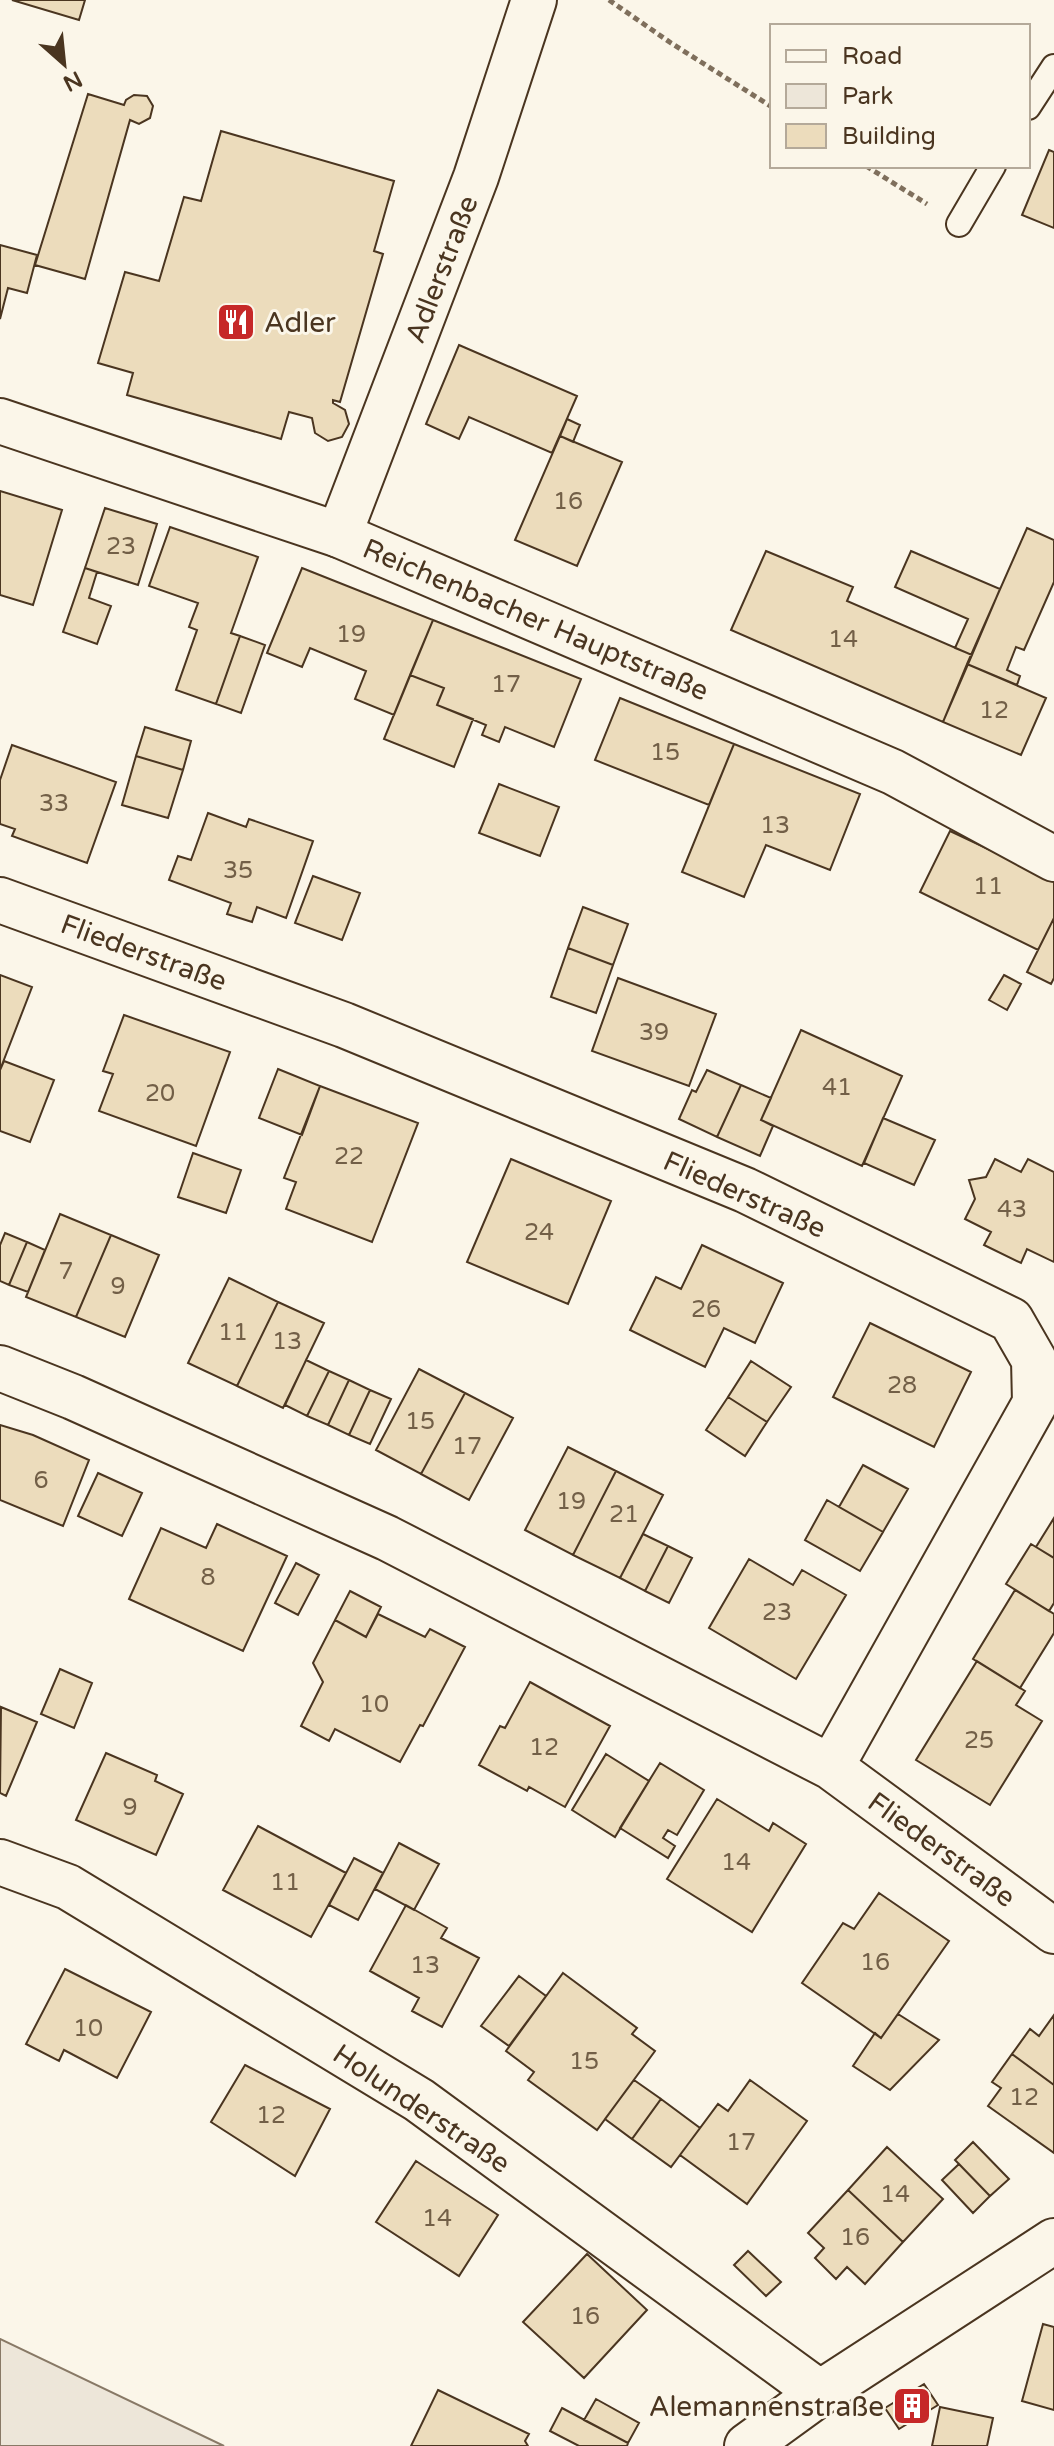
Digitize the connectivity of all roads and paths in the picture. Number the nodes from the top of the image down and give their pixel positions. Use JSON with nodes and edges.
{"nodes":[{"id":1,"x":534,"y":0,"type":"edge"},
{"id":2,"x":609,"y":0,"type":"edge"},
{"id":3,"x":1054,"y":67,"type":"edge"},
{"id":4,"x":1030,"y":104,"type":"edge"},
{"id":5,"x":770,"y":106,"type":"edge"},
{"id":6,"x":869,"y":168,"type":"edge"},
{"id":7,"x":992,"y":168,"type":"edge"},
{"id":8,"x":959,"y":224,"type":"joint"},
{"id":9,"x":0,"y":421,"type":"edge"},
{"id":10,"x":339,"y":535,"type":"junction"},
{"id":11,"x":1054,"y":859,"type":"edge"},
{"id":12,"x":0,"y":900,"type":"edge"},
{"id":13,"x":0,"y":1368,"type":"edge"},
{"id":14,"x":831,"y":1767,"type":"junction"},
{"id":15,"x":0,"y":1862,"type":"edge"},
{"id":16,"x":1054,"y":1931,"type":"edge"},
{"id":17,"x":1054,"y":2241,"type":"edge"},
{"id":18,"x":820,"y":2393,"type":"junction"},
{"id":19,"x":747,"y":2446,"type":"edge"}],
"edges":[{"from":1,"to":10,"type":"street","name":"Adlerstraße"},
{"from":2,"to":5,"type":"path"},
{"from":3,"to":4,"type":"lane"},
{"from":6,"to":8,"type":"path"},
{"from":7,"to":8,"type":"lane"},
{"from":9,"to":10,"type":"street","name":"Reichenbacher Hauptstraße"},
{"from":10,"to":11,"type":"street","name":"Reichenbacher Hauptstraße"},
{"from":12,"to":14,"type":"street","name":"Fliederstraße"},
{"from":13,"to":14,"type":"street","name":"Fliederstraße"},
{"from":14,"to":16,"type":"street","name":"Fliederstraße"},
{"from":15,"to":18,"type":"street","name":"Holunderstraße"},
{"from":17,"to":18,"type":"street"},
{"from":18,"to":19,"type":"street"}]}
